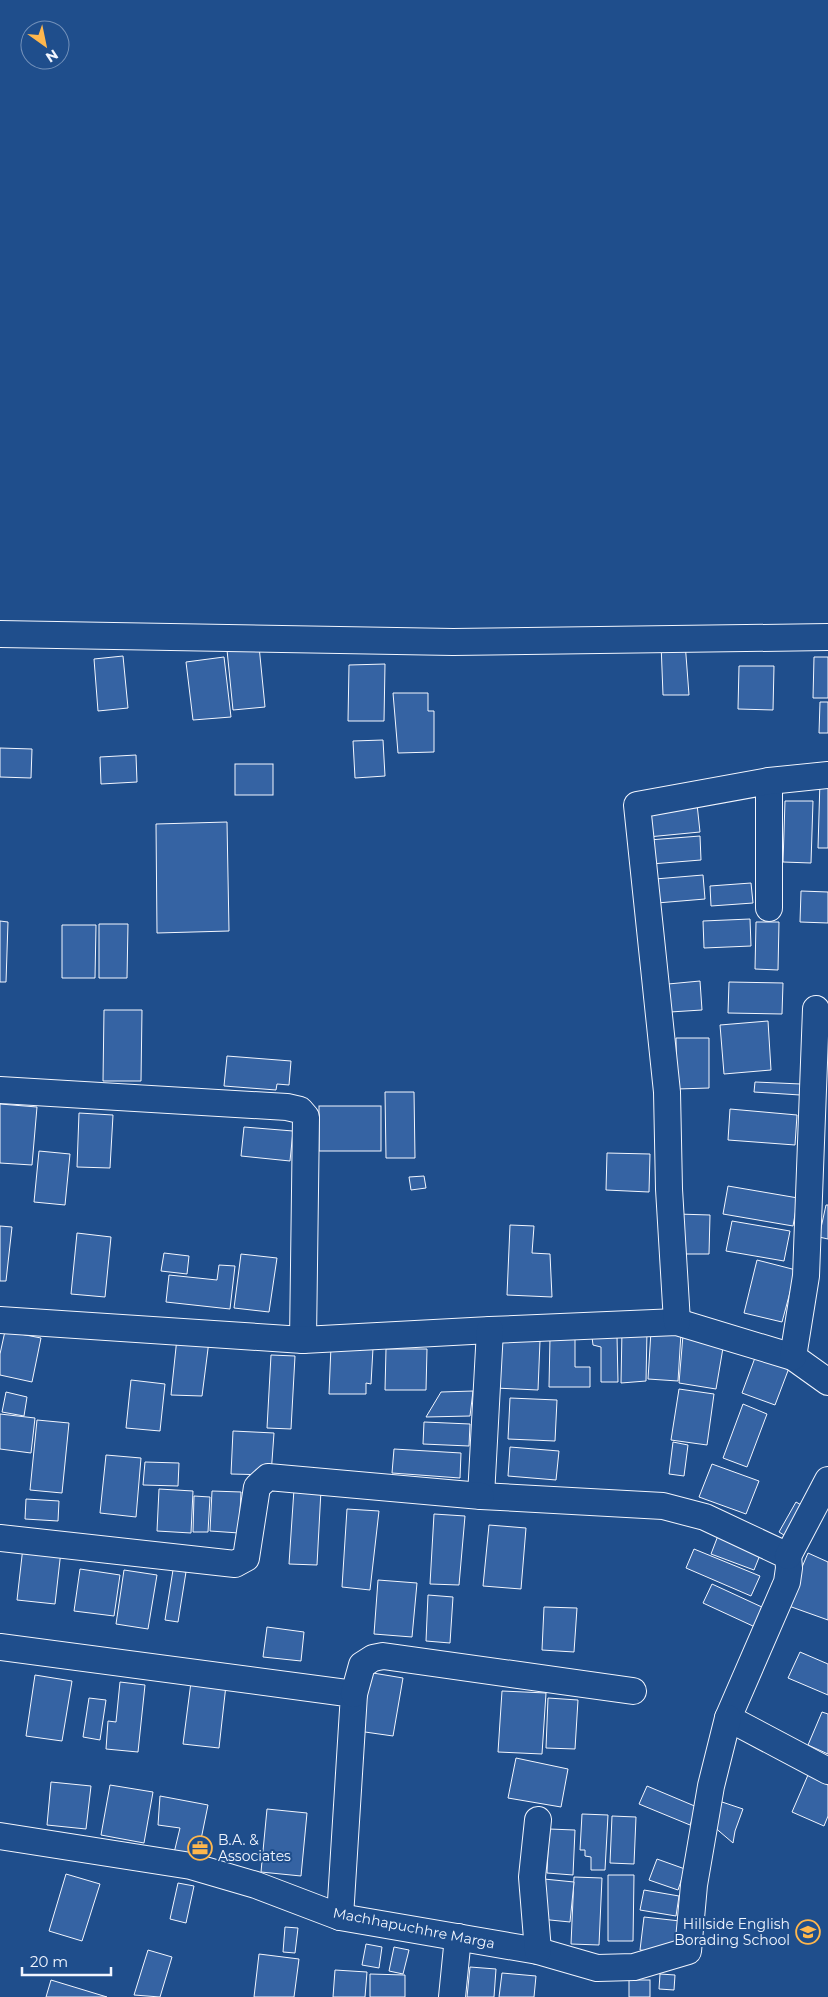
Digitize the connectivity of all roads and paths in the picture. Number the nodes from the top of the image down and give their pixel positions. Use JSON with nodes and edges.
{"nodes":[{"id":1,"x":0,"y":634,"type":"edge"},
{"id":2,"x":828,"y":637,"type":"edge"},
{"id":3,"x":828,"y":775,"type":"edge"},
{"id":4,"x":769,"y":781,"type":"junction"},
{"id":5,"x":768,"y":908,"type":"dead end"},
{"id":6,"x":816,"y":1009,"type":"dead end"},
{"id":7,"x":0,"y":1090,"type":"edge"},
{"id":8,"x":0,"y":1320,"type":"edge"},
{"id":9,"x":677,"y":1322,"type":"junction"},
{"id":10,"x":490,"y":1330,"type":"junction"},
{"id":11,"x":303,"y":1340,"type":"junction"},
{"id":12,"x":793,"y":1356,"type":"junction"},
{"id":13,"x":828,"y":1382,"type":"edge"},
{"id":14,"x":828,"y":1480,"type":"edge"},
{"id":15,"x":481,"y":1496,"type":"junction"},
{"id":16,"x":0,"y":1538,"type":"edge"},
{"id":17,"x":788,"y":1556,"type":"junction"},
{"id":18,"x":0,"y":1647,"type":"edge"},
{"id":19,"x":633,"y":1691,"type":"dead end"},
{"id":20,"x":354,"y":1694,"type":"junction"},
{"id":21,"x":728,"y":1718,"type":"junction"},
{"id":22,"x":828,"y":1771,"type":"edge"},
{"id":23,"x":538,"y":1820,"type":"dead end"},
{"id":24,"x":0,"y":1836,"type":"edge"},
{"id":25,"x":340,"y":1917,"type":"junction"},
{"id":26,"x":458,"y":1937,"type":"junction"},
{"id":27,"x":538,"y":1951,"type":"junction"},
{"id":28,"x":452,"y":1997,"type":"edge"}],
"edges":[{"from":1,"to":2,"type":"street"},
{"from":3,"to":4,"type":"street"},
{"from":4,"to":5,"type":"street"},
{"from":4,"to":9,"type":"street"},
{"from":6,"to":12,"type":"street"},
{"from":7,"to":11,"type":"street"},
{"from":8,"to":11,"type":"street"},
{"from":9,"to":10,"type":"street"},
{"from":9,"to":12,"type":"street"},
{"from":10,"to":11,"type":"street"},
{"from":10,"to":15,"type":"street"},
{"from":12,"to":13,"type":"street"},
{"from":14,"to":17,"type":"street"},
{"from":15,"to":16,"type":"street"},
{"from":15,"to":17,"type":"street"},
{"from":17,"to":21,"type":"street"},
{"from":18,"to":20,"type":"street"},
{"from":19,"to":20,"type":"street"},
{"from":20,"to":25,"type":"street"},
{"from":21,"to":22,"type":"street"},
{"from":21,"to":27,"type":"street","name":"Machhapuchhre Marga"},
{"from":23,"to":27,"type":"street"},
{"from":24,"to":25,"type":"street","name":"Machhapuchhre Marga"},
{"from":25,"to":26,"type":"street","name":"Machhapuchhre Marga"},
{"from":26,"to":27,"type":"street","name":"Machhapuchhre Marga"},
{"from":26,"to":28,"type":"street"}]}
